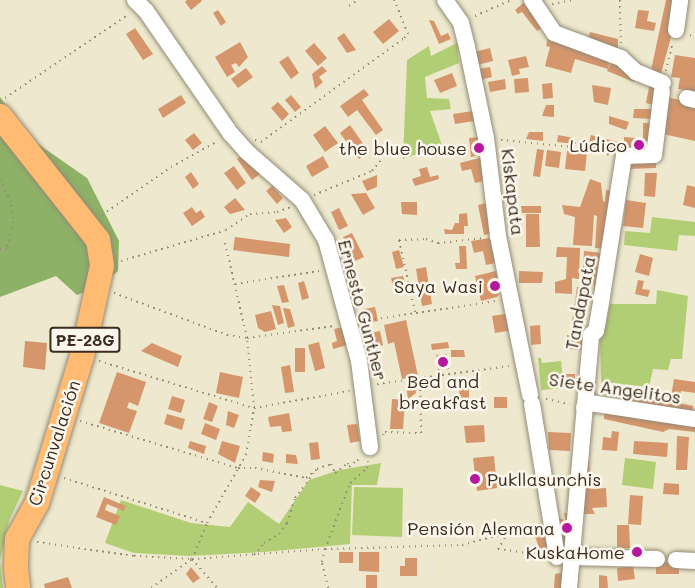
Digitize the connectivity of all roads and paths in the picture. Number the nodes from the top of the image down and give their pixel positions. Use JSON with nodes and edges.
{"nodes":[{"id":1,"x":358,"y":0,"type":"edge"},
{"id":2,"x":394,"y":0,"type":"edge"},
{"id":3,"x":445,"y":0,"type":"edge"},
{"id":4,"x":511,"y":0,"type":"edge"},
{"id":5,"x":573,"y":0,"type":"edge"},
{"id":6,"x":620,"y":0,"type":"edge"},
{"id":7,"x":680,"y":0,"type":"edge"},
{"id":8,"x":138,"y":3,"type":"edge"},
{"id":9,"x":535,"y":3,"type":"edge"},
{"id":10,"x":349,"y":6,"type":"dead end"},
{"id":11,"x":462,"y":23,"type":"junction"},
{"id":12,"x":676,"y":30,"type":"joint"},
{"id":13,"x":621,"y":58,"type":"junction"},
{"id":14,"x":662,"y":87,"type":"junction"},
{"id":15,"x":0,"y":101,"type":"edge"},
{"id":16,"x":0,"y":116,"type":"edge"},
{"id":17,"x":231,"y":134,"type":"junction"},
{"id":18,"x":486,"y":138,"type":"junction"},
{"id":19,"x":261,"y":142,"type":"dead end"},
{"id":20,"x":624,"y":156,"type":"junction"},
{"id":21,"x":383,"y":158,"type":"dead end"},
{"id":22,"x":0,"y":179,"type":"edge"},
{"id":23,"x":302,"y":200,"type":"junction"},
{"id":24,"x":101,"y":215,"type":"dead end"},
{"id":25,"x":498,"y":236,"type":"junction"},
{"id":26,"x":225,"y":243,"type":"dead end"},
{"id":27,"x":0,"y":249,"type":"edge"},
{"id":28,"x":116,"y":262,"type":"dead end"},
{"id":29,"x":336,"y":268,"type":"junction"},
{"id":30,"x":236,"y":284,"type":"junction"},
{"id":31,"x":114,"y":292,"type":"dead end"},
{"id":32,"x":512,"y":299,"type":"junction"},
{"id":33,"x":415,"y":312,"type":"junction"},
{"id":34,"x":350,"y":323,"type":"junction"},
{"id":35,"x":247,"y":338,"type":"junction"},
{"id":36,"x":82,"y":356,"type":"junction"},
{"id":37,"x":523,"y":364,"type":"junction"},
{"id":38,"x":420,"y":380,"type":"junction"},
{"id":39,"x":364,"y":386,"type":"junction"},
{"id":40,"x":531,"y":400,"type":"junction"},
{"id":41,"x":584,"y":407,"type":"junction"},
{"id":42,"x":254,"y":408,"type":"junction"},
{"id":43,"x":70,"y":418,"type":"dead end"},
{"id":44,"x":695,"y":419,"type":"edge"},
{"id":45,"x":370,"y":452,"type":"junction"},
{"id":46,"x":238,"y":468,"type":"junction"},
{"id":47,"x":317,"y":469,"type":"junction"},
{"id":48,"x":64,"y":478,"type":"dead end"},
{"id":49,"x":207,"y":522,"type":"junction"},
{"id":50,"x":34,"y":541,"type":"dead end"},
{"id":51,"x":325,"y":549,"type":"junction"},
{"id":52,"x":254,"y":555,"type":"junction"},
{"id":53,"x":564,"y":557,"type":"junction"},
{"id":54,"x":192,"y":559,"type":"junction"},
{"id":55,"x":657,"y":559,"type":"dead end"},
{"id":56,"x":676,"y":560,"type":"dead end"},
{"id":57,"x":695,"y":561,"type":"edge"},
{"id":58,"x":18,"y":588,"type":"edge"},
{"id":59,"x":151,"y":588,"type":"edge"},
{"id":60,"x":217,"y":588,"type":"edge"},
{"id":61,"x":328,"y":588,"type":"edge"},
{"id":62,"x":569,"y":588,"type":"edge"}],
"edges":[{"from":1,"to":10,"type":"path"},
{"from":2,"to":19,"type":"path"},
{"from":3,"to":11,"type":"street","name":"Kiskapata"},
{"from":4,"to":11,"type":"path"},
{"from":5,"to":9,"type":"path"},
{"from":6,"to":13,"type":"path"},
{"from":7,"to":12,"type":"street"},
{"from":8,"to":15,"type":"path"},
{"from":8,"to":17,"type":"street","name":"Ernesto Gunther"},
{"from":9,"to":13,"type":"street"},
{"from":11,"to":18,"type":"street","name":"Kiskapata"},
{"from":12,"to":14,"type":"path"},
{"from":13,"to":14,"type":"street"},
{"from":14,"to":20,"type":"street"},
{"from":16,"to":36,"type":"highway","name":"Circunvalación","number":"PE-28G"},
{"from":17,"to":23,"type":"street","name":"Ernesto Gunther"},
{"from":17,"to":24,"type":"path"},
{"from":18,"to":20,"type":"path"},
{"from":18,"to":25,"type":"street","name":"Kiskapata"},
{"from":20,"to":41,"type":"street","name":"Tandapata"},
{"from":21,"to":23,"type":"path"},
{"from":22,"to":27,"type":"path"},
{"from":23,"to":28,"type":"path"},
{"from":23,"to":29,"type":"street","name":"Ernesto Gunther"},
{"from":25,"to":32,"type":"street","name":"Kiskapata"},
{"from":25,"to":33,"type":"path"},
{"from":26,"to":30,"type":"path"},
{"from":29,"to":30,"type":"path"},
{"from":29,"to":34,"type":"street","name":"Ernesto Gunther"},
{"from":30,"to":35,"type":"path"},
{"from":31,"to":35,"type":"path"},
{"from":32,"to":33,"type":"path"},
{"from":32,"to":37,"type":"street","name":"Kiskapata"},
{"from":33,"to":34,"type":"path"},
{"from":34,"to":35,"type":"path"},
{"from":34,"to":39,"type":"street","name":"Ernesto Gunther"},
{"from":35,"to":42,"type":"path"},
{"from":36,"to":42,"type":"path"},
{"from":36,"to":58,"type":"highway","name":"Circunvalación","number":"PE-28G"},
{"from":37,"to":38,"type":"path"},
{"from":37,"to":40,"type":"street","name":"Kiskapata"},
{"from":38,"to":39,"type":"path"},
{"from":38,"to":45,"type":"path"},
{"from":39,"to":42,"type":"path"},
{"from":39,"to":45,"type":"street","name":"Ernesto Gunther"},
{"from":40,"to":41,"type":"path","name":"Siete Angelitos"},
{"from":40,"to":53,"type":"street","name":"Kiskapata"},
{"from":41,"to":44,"type":"street","name":"Siete Angelitos"},
{"from":41,"to":53,"type":"street","name":"Tandapata"},
{"from":42,"to":46,"type":"path"},
{"from":43,"to":46,"type":"path"},
{"from":45,"to":47,"type":"path"},
{"from":45,"to":51,"type":"path"},
{"from":46,"to":47,"type":"path"},
{"from":46,"to":49,"type":"path"},
{"from":47,"to":52,"type":"path"},
{"from":48,"to":49,"type":"path"},
{"from":49,"to":54,"type":"path"},
{"from":50,"to":54,"type":"path"},
{"from":51,"to":52,"type":"path"},
{"from":51,"to":53,"type":"path"},
{"from":51,"to":61,"type":"path"},
{"from":52,"to":54,"type":"path"},
{"from":53,"to":55,"type":"street"},
{"from":53,"to":62,"type":"street","name":"Tandapata"},
{"from":54,"to":59,"type":"path"},
{"from":54,"to":60,"type":"path"},
{"from":56,"to":57,"type":"street"}]}
